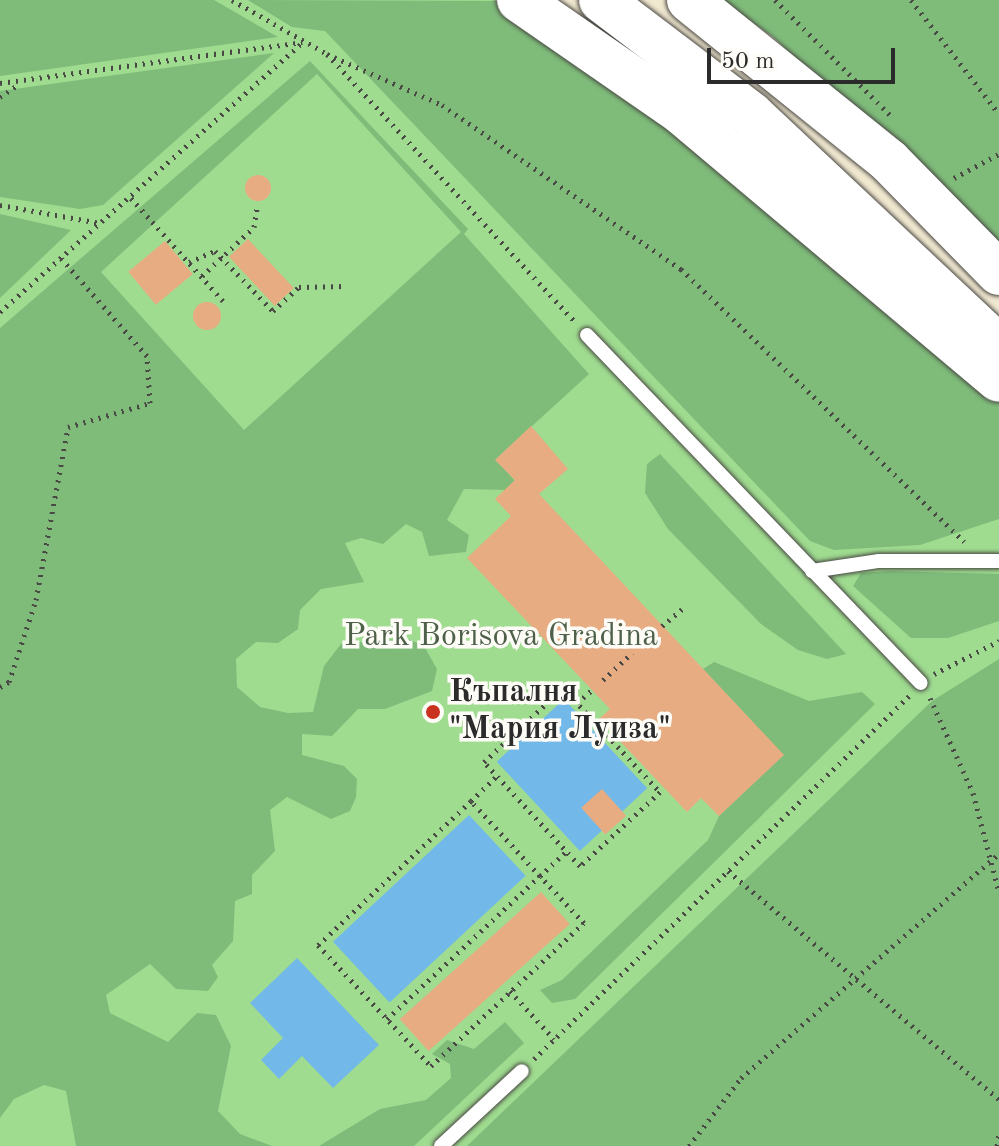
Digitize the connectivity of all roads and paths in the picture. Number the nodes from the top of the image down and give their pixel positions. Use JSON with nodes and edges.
{"nodes":[{"id":1,"x":232,"y":0,"type":"edge"},
{"id":2,"x":519,"y":0,"type":"edge"},
{"id":3,"x":601,"y":0,"type":"edge"},
{"id":4,"x":689,"y":0,"type":"edge"},
{"id":5,"x":775,"y":0,"type":"edge"},
{"id":6,"x":911,"y":0,"type":"edge"},
{"id":7,"x":303,"y":42,"type":"junction"},
{"id":8,"x":327,"y":54,"type":"junction"},
{"id":9,"x":0,"y":83,"type":"edge"},
{"id":10,"x":20,"y":84,"type":"junction"},
{"id":11,"x":0,"y":97,"type":"edge"},
{"id":12,"x":999,"y":114,"type":"edge"},
{"id":13,"x":903,"y":128,"type":"dead end"},
{"id":14,"x":999,"y":154,"type":"edge"},
{"id":15,"x":946,"y":170,"type":"dead end"},
{"id":16,"x":131,"y":198,"type":"junction"},
{"id":17,"x":0,"y":205,"type":"edge"},
{"id":18,"x":257,"y":208,"type":"dead end"},
{"id":19,"x":100,"y":223,"type":"junction"},
{"id":20,"x":223,"y":256,"type":"junction"},
{"id":21,"x":61,"y":258,"type":"junction"},
{"id":22,"x":189,"y":262,"type":"junction"},
{"id":23,"x":999,"y":273,"type":"edge"},
{"id":24,"x":202,"y":276,"type":"junction"},
{"id":25,"x":345,"y":286,"type":"dead end"},
{"id":26,"x":223,"y":301,"type":"dead end"},
{"id":27,"x":0,"y":312,"type":"edge"},
{"id":28,"x":587,"y":335,"type":"joint"},
{"id":29,"x":999,"y":347,"type":"edge"},
{"id":30,"x":999,"y":380,"type":"edge"},
{"id":31,"x":993,"y":563,"type":"edge"},
{"id":32,"x":812,"y":571,"type":"junction"},
{"id":33,"x":682,"y":609,"type":"dead end"},
{"id":34,"x":662,"y":626,"type":"dead end"},
{"id":35,"x":999,"y":641,"type":"edge"},
{"id":36,"x":632,"y":653,"type":"dead end"},
{"id":37,"x":603,"y":680,"type":"dead end"},
{"id":38,"x":921,"y":683,"type":"junction"},
{"id":39,"x":0,"y":687,"type":"edge"},
{"id":40,"x":592,"y":690,"type":"dead end"},
{"id":41,"x":577,"y":703,"type":"junction"},
{"id":42,"x":497,"y":776,"type":"junction"},
{"id":43,"x":471,"y":801,"type":"junction"},
{"id":44,"x":567,"y":851,"type":"junction"},
{"id":45,"x":999,"y":854,"type":"edge"},
{"id":46,"x":993,"y":863,"type":"junction"},
{"id":47,"x":728,"y":871,"type":"junction"},
{"id":48,"x":540,"y":876,"type":"junction"},
{"id":49,"x":999,"y":892,"type":"edge"},
{"id":50,"x":852,"y":980,"type":"junction"},
{"id":51,"x":510,"y":991,"type":"junction"},
{"id":52,"x":387,"y":1019,"type":"junction"},
{"id":53,"x":554,"y":1039,"type":"junction"},
{"id":54,"x":522,"y":1071,"type":"joint"},
{"id":55,"x":999,"y":1099,"type":"edge"},
{"id":56,"x":999,"y":1134,"type":"edge"},
{"id":57,"x":441,"y":1146,"type":"edge"},
{"id":58,"x":689,"y":1146,"type":"edge"},
{"id":59,"x":997,"y":1146,"type":"edge"}],
"edges":[{"from":1,"to":7,"type":"path"},
{"from":2,"to":30,"type":"main road"},
{"from":3,"to":29,"type":"main road"},
{"from":4,"to":23,"type":"main road"},
{"from":5,"to":13,"type":"path"},
{"from":6,"to":12,"type":"path"},
{"from":7,"to":8,"type":"path"},
{"from":7,"to":10,"type":"path"},
{"from":7,"to":16,"type":"path"},
{"from":8,"to":28,"type":"path"},
{"from":8,"to":31,"type":"path"},
{"from":9,"to":10,"type":"path"},
{"from":10,"to":11,"type":"path"},
{"from":14,"to":15,"type":"path"},
{"from":16,"to":19,"type":"path"},
{"from":16,"to":22,"type":"path"},
{"from":17,"to":19,"type":"path"},
{"from":18,"to":20,"type":"path"},
{"from":19,"to":21,"type":"path"},
{"from":20,"to":22,"type":"path"},
{"from":20,"to":24,"type":"path"},
{"from":20,"to":25,"type":"path"},
{"from":21,"to":27,"type":"path"},
{"from":21,"to":39,"type":"path"},
{"from":22,"to":24,"type":"path"},
{"from":24,"to":26,"type":"path"},
{"from":28,"to":32,"type":"lane"},
{"from":31,"to":32,"type":"lane"},
{"from":32,"to":38,"type":"lane"},
{"from":33,"to":34,"type":"path"},
{"from":35,"to":38,"type":"path"},
{"from":36,"to":37,"type":"path"},
{"from":38,"to":46,"type":"path"},
{"from":38,"to":47,"type":"path"},
{"from":40,"to":41,"type":"path"},
{"from":41,"to":42,"type":"path"},
{"from":41,"to":44,"type":"path"},
{"from":42,"to":43,"type":"path"},
{"from":42,"to":44,"type":"path"},
{"from":43,"to":48,"type":"path"},
{"from":43,"to":52,"type":"path"},
{"from":44,"to":48,"type":"path"},
{"from":45,"to":46,"type":"path"},
{"from":46,"to":49,"type":"path"},
{"from":46,"to":50,"type":"path"},
{"from":47,"to":50,"type":"path"},
{"from":47,"to":53,"type":"path"},
{"from":48,"to":51,"type":"path"},
{"from":48,"to":52,"type":"path"},
{"from":50,"to":55,"type":"path"},
{"from":50,"to":58,"type":"path"},
{"from":51,"to":52,"type":"path"},
{"from":51,"to":53,"type":"path"},
{"from":53,"to":54,"type":"path"},
{"from":54,"to":57,"type":"lane"},
{"from":56,"to":59,"type":"path"}]}
